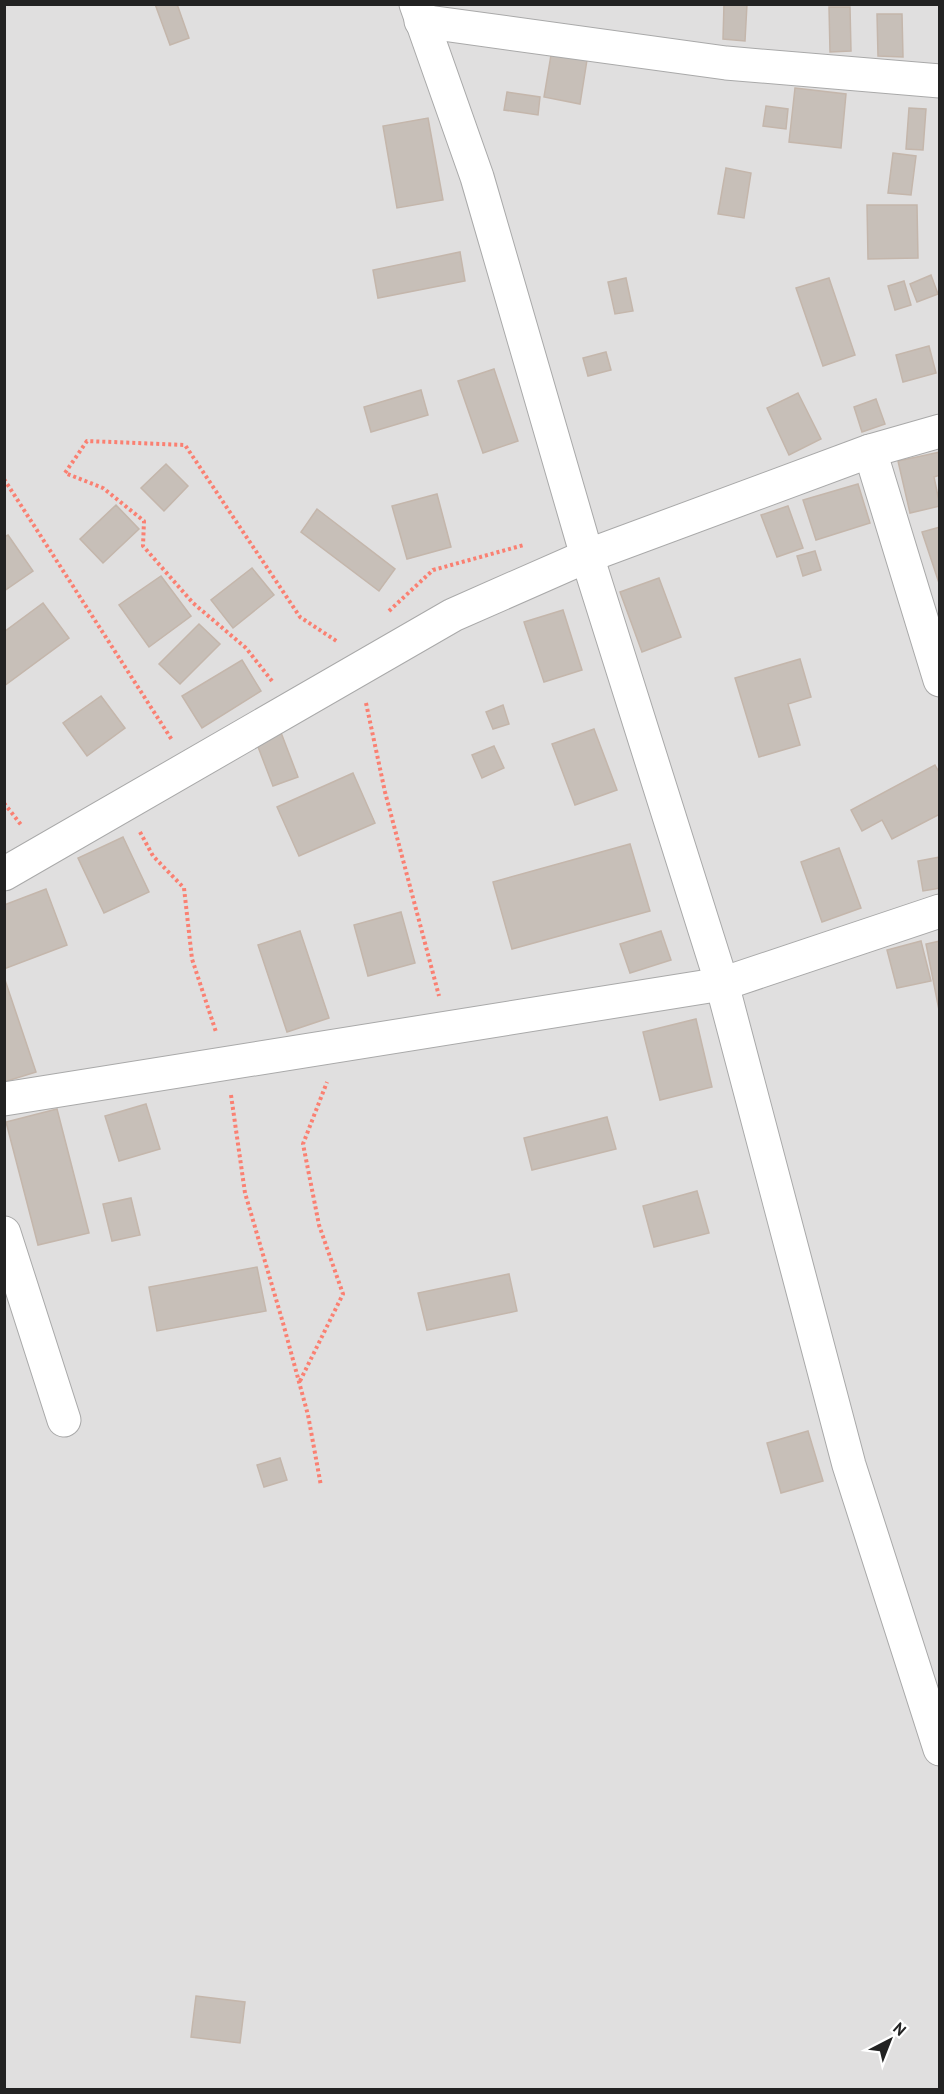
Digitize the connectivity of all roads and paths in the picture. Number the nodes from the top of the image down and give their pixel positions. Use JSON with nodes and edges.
{"nodes":[{"id":1,"x":419,"y":13,"type":"edge"},
{"id":2,"x":939,"y":81,"type":"edge"},
{"id":3,"x":939,"y":431,"type":"edge"},
{"id":4,"x":870,"y":451,"type":"junction"},
{"id":5,"x":4,"y":479,"type":"edge"},
{"id":6,"x":583,"y":542,"type":"junction"},
{"id":7,"x":382,"y":617,"type":"dead end"},
{"id":8,"x":338,"y":642,"type":"dead end"},
{"id":9,"x":359,"y":670,"type":"junction"},
{"id":10,"x":939,"y":680,"type":"edge"},
{"id":11,"x":274,"y":683,"type":"dead end"},
{"id":12,"x":174,"y":744,"type":"dead end"},
{"id":13,"x":126,"y":805,"type":"junction"},
{"id":14,"x":4,"y":874,"type":"edge"},
{"id":15,"x":939,"y":911,"type":"edge"},
{"id":16,"x":722,"y":984,"type":"junction"},
{"id":17,"x":460,"y":1026,"type":"junction"},
{"id":18,"x":342,"y":1045,"type":"junction"},
{"id":19,"x":227,"y":1064,"type":"junction"},
{"id":20,"x":4,"y":1099,"type":"edge"},
{"id":21,"x":4,"y":1233,"type":"edge"},
{"id":22,"x":14,"y":1295,"type":"edge"},
{"id":23,"x":300,"y":1382,"type":"junction"},
{"id":24,"x":64,"y":1420,"type":"dead end"},
{"id":25,"x":321,"y":1486,"type":"dead end"},
{"id":26,"x":939,"y":1749,"type":"edge"}],
"edges":[{"from":1,"to":2,"type":"street"},
{"from":1,"to":6,"type":"street"},
{"from":3,"to":4,"type":"street"},
{"from":4,"to":6,"type":"street"},
{"from":4,"to":10,"type":"street"},
{"from":5,"to":12,"type":"path"},
{"from":6,"to":7,"type":"path"},
{"from":6,"to":9,"type":"street"},
{"from":6,"to":16,"type":"street"},
{"from":8,"to":11,"type":"path"},
{"from":9,"to":13,"type":"street"},
{"from":9,"to":17,"type":"path"},
{"from":13,"to":14,"type":"street"},
{"from":13,"to":19,"type":"path"},
{"from":15,"to":16,"type":"street"},
{"from":16,"to":17,"type":"street"},
{"from":16,"to":26,"type":"street"},
{"from":17,"to":18,"type":"street"},
{"from":18,"to":19,"type":"street"},
{"from":18,"to":23,"type":"path"},
{"from":19,"to":20,"type":"street"},
{"from":19,"to":23,"type":"path"},
{"from":21,"to":22,"type":"street"},
{"from":22,"to":24,"type":"street"},
{"from":23,"to":25,"type":"path"}]}
